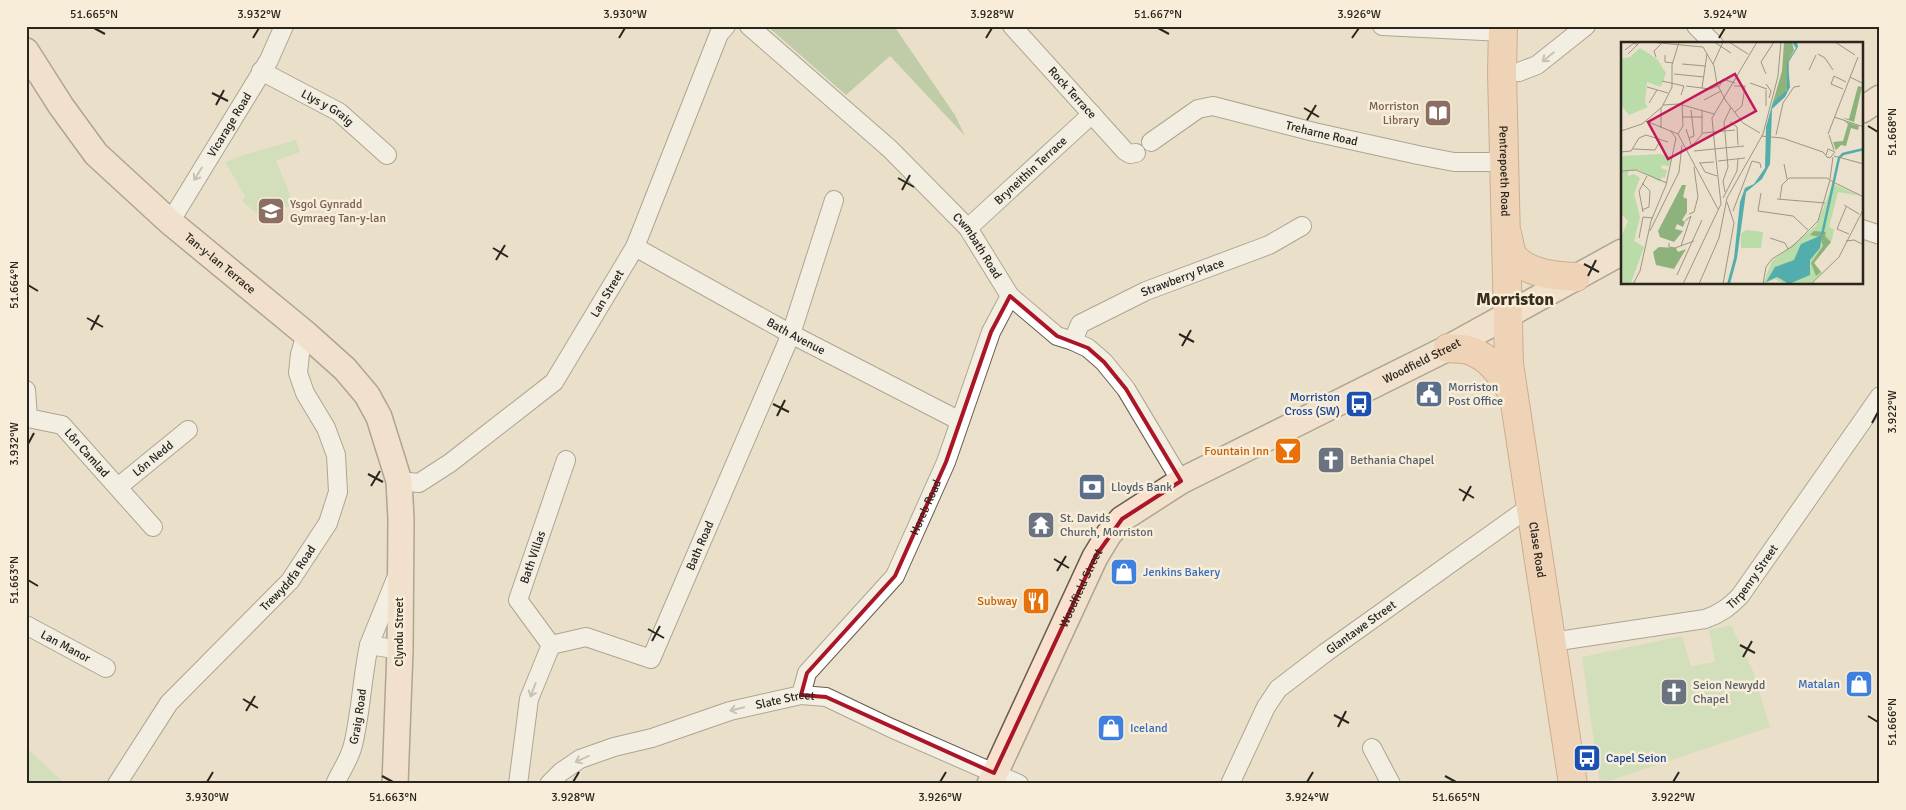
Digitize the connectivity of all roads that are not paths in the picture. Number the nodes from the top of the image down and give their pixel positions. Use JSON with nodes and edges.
{"nodes":[{"id":1,"x":284,"y":26,"type":"edge"},
{"id":2,"x":726,"y":26,"type":"edge"},
{"id":3,"x":748,"y":26,"type":"edge"},
{"id":4,"x":1012,"y":26,"type":"edge"},
{"id":5,"x":1382,"y":26,"type":"edge"},
{"id":6,"x":1586,"y":26,"type":"edge"},
{"id":7,"x":1696,"y":26,"type":"edge"},
{"id":8,"x":1503,"y":29,"type":"edge"},
{"id":9,"x":1712,"y":42,"type":"edge"},
{"id":10,"x":26,"y":51,"type":"edge"},
{"id":11,"x":261,"y":71,"type":"junction"},
{"id":12,"x":1502,"y":73,"type":"junction"},
{"id":13,"x":1880,"y":98,"type":"edge"},
{"id":14,"x":1864,"y":109,"type":"edge"},
{"id":15,"x":1092,"y":114,"type":"junction"},
{"id":16,"x":1151,"y":142,"type":"dead end"},
{"id":17,"x":1136,"y":153,"type":"dead end"},
{"id":18,"x":387,"y":155,"type":"dead end"},
{"id":19,"x":1504,"y":162,"type":"junction"},
{"id":20,"x":834,"y":200,"type":"dead end"},
{"id":21,"x":170,"y":222,"type":"junction"},
{"id":22,"x":1302,"y":226,"type":"dead end"},
{"id":23,"x":968,"y":228,"type":"junction"},
{"id":24,"x":1505,"y":228,"type":"junction"},
{"id":25,"x":1864,"y":230,"type":"edge"},
{"id":26,"x":1880,"y":235,"type":"edge"},
{"id":27,"x":635,"y":247,"type":"junction"},
{"id":28,"x":1621,"y":253,"type":"edge"},
{"id":29,"x":1576,"y":278,"type":"junction"},
{"id":30,"x":1010,"y":296,"type":"junction"},
{"id":31,"x":1507,"y":316,"type":"junction"},
{"id":32,"x":306,"y":334,"type":"junction"},
{"id":33,"x":791,"y":334,"type":"junction"},
{"id":34,"x":1073,"y":341,"type":"junction"},
{"id":35,"x":1448,"y":348,"type":"junction"},
{"id":36,"x":26,"y":390,"type":"edge"},
{"id":37,"x":1880,"y":396,"type":"edge"},
{"id":38,"x":1515,"y":399,"type":"junction"},
{"id":39,"x":27,"y":418,"type":"edge"},
{"id":40,"x":960,"y":421,"type":"junction"},
{"id":41,"x":188,"y":430,"type":"dead end"},
{"id":42,"x":566,"y":460,"type":"dead end"},
{"id":43,"x":399,"y":481,"type":"junction"},
{"id":44,"x":1181,"y":481,"type":"junction"},
{"id":45,"x":118,"y":487,"type":"junction"},
{"id":46,"x":1531,"y":506,"type":"junction"},
{"id":47,"x":154,"y":527,"type":"dead end"},
{"id":48,"x":399,"y":572,"type":"junction"},
{"id":49,"x":26,"y":625,"type":"edge"},
{"id":50,"x":1552,"y":642,"type":"junction"},
{"id":51,"x":369,"y":645,"type":"junction"},
{"id":52,"x":550,"y":645,"type":"junction"},
{"id":53,"x":400,"y":650,"type":"junction"},
{"id":54,"x":106,"y":668,"type":"dead end"},
{"id":55,"x":802,"y":696,"type":"junction"},
{"id":56,"x":1372,"y":748,"type":"dead end"},
{"id":57,"x":992,"y":778,"type":"edge"},
{"id":58,"x":117,"y":784,"type":"edge"},
{"id":59,"x":335,"y":784,"type":"edge"},
{"id":60,"x":395,"y":784,"type":"edge"},
{"id":61,"x":518,"y":784,"type":"edge"},
{"id":62,"x":549,"y":784,"type":"edge"},
{"id":63,"x":1019,"y":784,"type":"edge"},
{"id":64,"x":1230,"y":784,"type":"edge"},
{"id":65,"x":1391,"y":784,"type":"edge"},
{"id":66,"x":1573,"y":784,"type":"edge"}],
"edges":[{"from":1,"to":11,"type":"street","name":"Vicarage Road"},
{"from":2,"to":27,"type":"street","name":"Lan Street"},
{"from":3,"to":23,"type":"street","name":"Cwmbath Road"},
{"from":4,"to":15,"type":"street","name":"Rock Terrace"},
{"from":5,"to":8,"type":"street"},
{"from":6,"to":12,"type":"street","one_way":true},
{"from":7,"to":9,"type":"street"},
{"from":8,"to":12,"type":"main road","name":"Pentrepoeth Road"},
{"from":10,"to":21,"type":"street","name":"Tan-y-lan Terrace"},
{"from":11,"to":18,"type":"street","name":"Llys y Graig"},
{"from":11,"to":21,"type":"street","name":"Vicarage Road","one_way":true},
{"from":12,"to":19,"type":"main road","name":"Pentrepoeth Road"},
{"from":13,"to":14,"type":"street"},
{"from":15,"to":17,"type":"street","name":"Rock Terrace"},
{"from":15,"to":23,"type":"street","name":"Bryneithin Terrace"},
{"from":16,"to":19,"type":"street","name":"Treharne Road"},
{"from":19,"to":24,"type":"main road","name":"Pentrepoeth Road"},
{"from":20,"to":33,"type":"street","name":"Bath Road"},
{"from":21,"to":32,"type":"street","name":"Tan-y-lan Terrace"},
{"from":22,"to":34,"type":"street","name":"Strawberry Place"},
{"from":23,"to":30,"type":"street","name":"Cwmbath Road"},
{"from":24,"to":29,"type":"main road"},
{"from":24,"to":31,"type":"main road","name":"Pentrepoeth Road"},
{"from":25,"to":26,"type":"street"},
{"from":27,"to":33,"type":"street","name":"Bath Avenue"},
{"from":27,"to":43,"type":"street","name":"Lan Street"},
{"from":28,"to":29,"type":"street","name":"Woodfield Street"},
{"from":29,"to":31,"type":"street","name":"Woodfield Street"},
{"from":30,"to":34,"type":"street","name":"Cwmbath Road"},
{"from":30,"to":40,"type":"street","name":"Horeb Road"},
{"from":31,"to":35,"type":"street","name":"Woodfield Street"},
{"from":31,"to":38,"type":"main road","name":"Clase Road"},
{"from":32,"to":43,"type":"street","name":"Tan-y-lan Terrace"},
{"from":32,"to":58,"type":"street","name":"Trewyddfa Road"},
{"from":33,"to":40,"type":"street","name":"Bath Avenue"},
{"from":33,"to":52,"type":"street","name":"Bath Road"},
{"from":34,"to":44,"type":"street","name":"Cwmbath Road"},
{"from":35,"to":38,"type":"main road"},
{"from":35,"to":44,"type":"street","name":"Woodfield Street"},
{"from":36,"to":39,"type":"street","name":"Lôn Camlad"},
{"from":37,"to":50,"type":"street","name":"Tirpenry Street"},
{"from":38,"to":46,"type":"main road","name":"Clase Road"},
{"from":39,"to":45,"type":"street","name":"Lôn Camlad"},
{"from":40,"to":55,"type":"street","name":"Horeb Road"},
{"from":41,"to":45,"type":"street","name":"Lôn Nedd"},
{"from":42,"to":52,"type":"street","name":"Bath Villas"},
{"from":43,"to":48,"type":"street","name":"Clyndu Street"},
{"from":44,"to":57,"type":"street","name":"Woodfield Street"},
{"from":45,"to":47,"type":"street","name":"Lôn Camlad"},
{"from":46,"to":50,"type":"main road","name":"Clase Road"},
{"from":46,"to":64,"type":"street","name":"Glantawe Street"},
{"from":48,"to":51,"type":"street","name":"Graig Road"},
{"from":48,"to":53,"type":"street","name":"Clyndu Street"},
{"from":49,"to":54,"type":"street","name":"Lan Manor"},
{"from":50,"to":66,"type":"main road","name":"Clase Road"},
{"from":51,"to":53,"type":"street"},
{"from":51,"to":59,"type":"street","name":"Graig Road"},
{"from":52,"to":61,"type":"street","one_way":true},
{"from":53,"to":60,"type":"street","name":"Clyndu Street"},
{"from":55,"to":57,"type":"street","name":"Slate Street"},
{"from":55,"to":62,"type":"street","name":"Slate Street","one_way":true},
{"from":56,"to":65,"type":"street"},
{"from":57,"to":63,"type":"street","name":"Slate Street"}]}
